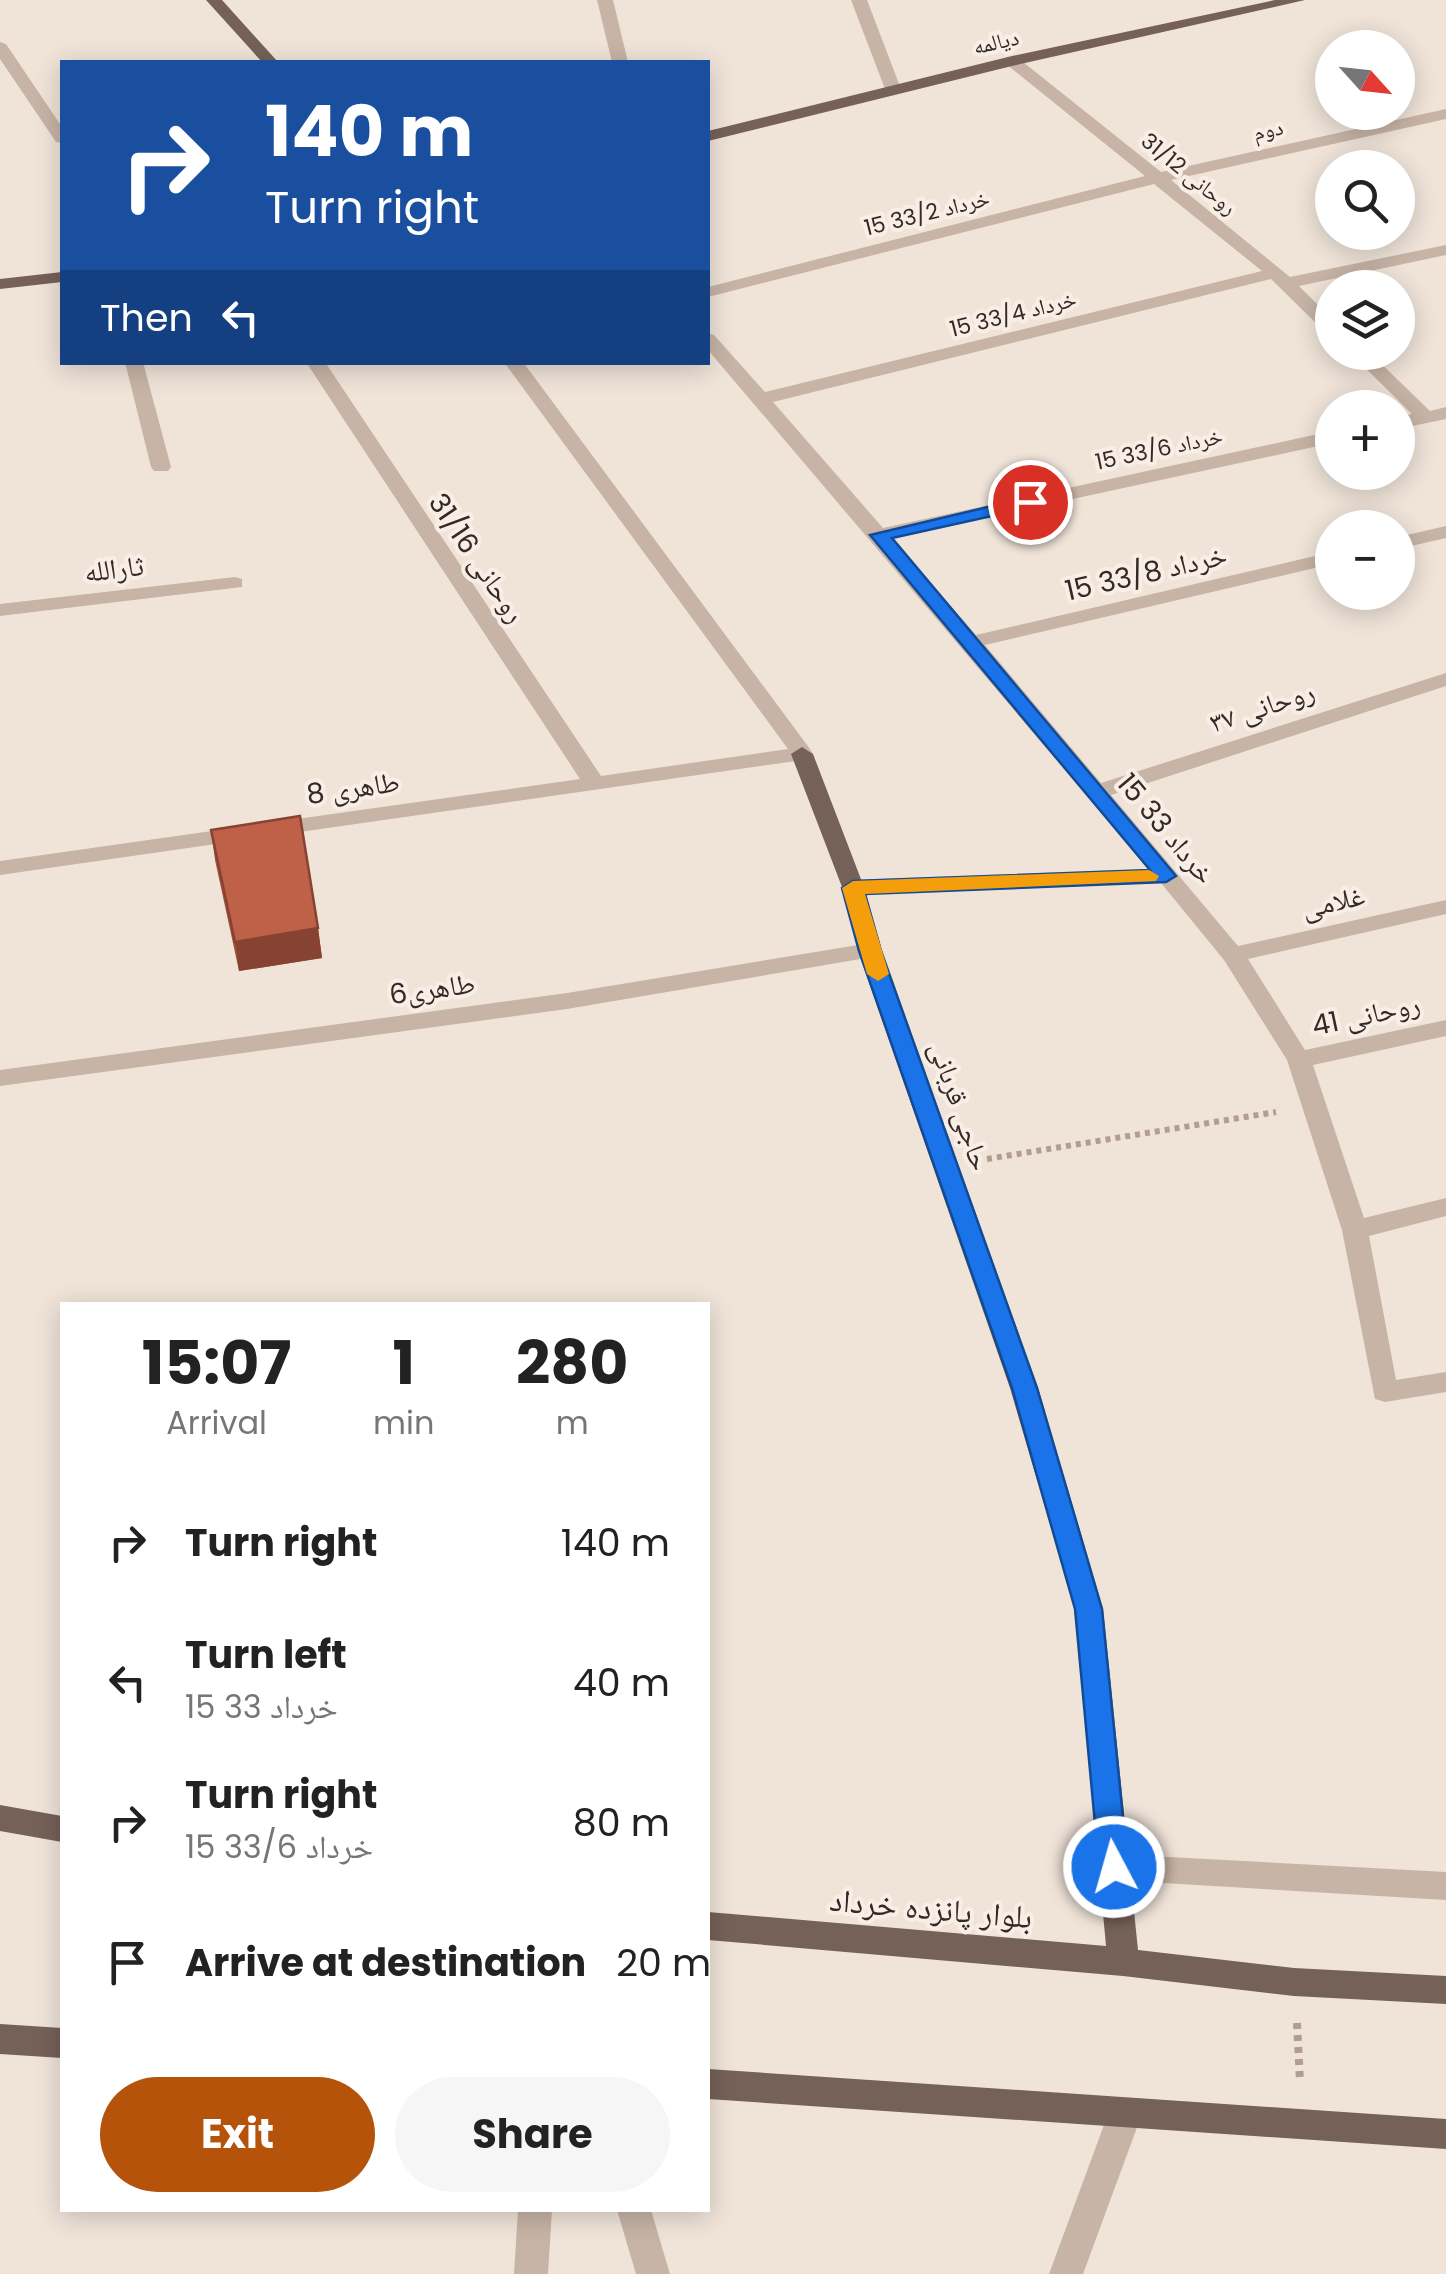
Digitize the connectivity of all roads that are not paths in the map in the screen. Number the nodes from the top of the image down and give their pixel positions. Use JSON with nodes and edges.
{"nodes":[{"id":1,"x":214,"y":0,"type":"edge"},
{"id":2,"x":605,"y":0,"type":"edge"},
{"id":3,"x":859,"y":0,"type":"edge"},
{"id":4,"x":1297,"y":0,"type":"edge"},
{"id":5,"x":0,"y":47,"type":"edge"},
{"id":6,"x":268,"y":60,"type":"edge"},
{"id":7,"x":620,"y":60,"type":"edge"},
{"id":8,"x":1012,"y":61,"type":"junction"},
{"id":9,"x":893,"y":89,"type":"junction"},
{"id":10,"x":60,"y":108,"type":"edge"},
{"id":11,"x":44,"y":112,"type":"junction"},
{"id":12,"x":1446,"y":114,"type":"edge"},
{"id":13,"x":60,"y":135,"type":"edge"},
{"id":14,"x":710,"y":135,"type":"edge"},
{"id":15,"x":1158,"y":178,"type":"junction"},
{"id":16,"x":1446,"y":250,"type":"edge"},
{"id":17,"x":60,"y":277,"type":"edge"},
{"id":18,"x":1280,"y":279,"type":"junction"},
{"id":19,"x":0,"y":284,"type":"edge"},
{"id":20,"x":710,"y":291,"type":"edge"},
{"id":21,"x":1315,"y":313,"type":"edge"},
{"id":22,"x":710,"y":342,"type":"edge"},
{"id":23,"x":135,"y":365,"type":"edge"},
{"id":24,"x":316,"y":365,"type":"edge"},
{"id":25,"x":515,"y":365,"type":"edge"},
{"id":26,"x":1380,"y":370,"type":"edge"},
{"id":27,"x":761,"y":399,"type":"junction"},
{"id":28,"x":1436,"y":415,"type":"edge"},
{"id":29,"x":1315,"y":441,"type":"edge"},
{"id":30,"x":161,"y":467,"type":"dead end"},
{"id":31,"x":1446,"y":532,"type":"edge"},
{"id":32,"x":880,"y":535,"type":"junction"},
{"id":33,"x":1415,"y":539,"type":"edge"},
{"id":34,"x":1315,"y":562,"type":"edge"},
{"id":35,"x":235,"y":582,"type":"dead end"},
{"id":36,"x":0,"y":610,"type":"edge"},
{"id":37,"x":972,"y":642,"type":"junction"},
{"id":38,"x":1446,"y":680,"type":"edge"},
{"id":39,"x":802,"y":754,"type":"junction"},
{"id":40,"x":594,"y":784,"type":"junction"},
{"id":41,"x":1096,"y":792,"type":"junction"},
{"id":42,"x":0,"y":868,"type":"edge"},
{"id":43,"x":1166,"y":876,"type":"junction"},
{"id":44,"x":853,"y":888,"type":"junction"},
{"id":45,"x":1446,"y":907,"type":"edge"},
{"id":46,"x":870,"y":951,"type":"junction"},
{"id":47,"x":1233,"y":955,"type":"junction"},
{"id":48,"x":1446,"y":1028,"type":"edge"},
{"id":49,"x":1299,"y":1060,"type":"junction"},
{"id":50,"x":0,"y":1078,"type":"edge"},
{"id":51,"x":1446,"y":1207,"type":"edge"},
{"id":52,"x":1355,"y":1230,"type":"junction"},
{"id":53,"x":1446,"y":1382,"type":"edge"},
{"id":54,"x":0,"y":1818,"type":"edge"},
{"id":55,"x":60,"y":1829,"type":"edge"},
{"id":56,"x":1114,"y":1867,"type":"junction"},
{"id":57,"x":1446,"y":1886,"type":"edge"},
{"id":58,"x":710,"y":1926,"type":"edge"},
{"id":59,"x":1124,"y":1962,"type":"junction"},
{"id":60,"x":1446,"y":1990,"type":"edge"},
{"id":61,"x":0,"y":2039,"type":"edge"},
{"id":62,"x":60,"y":2042,"type":"edge"},
{"id":63,"x":710,"y":2084,"type":"edge"},
{"id":64,"x":1124,"y":2114,"type":"junction"},
{"id":65,"x":1446,"y":2134,"type":"edge"},
{"id":66,"x":535,"y":2212,"type":"edge"},
{"id":67,"x":635,"y":2212,"type":"edge"},
{"id":68,"x":531,"y":2274,"type":"edge"},
{"id":69,"x":652,"y":2274,"type":"edge"},
{"id":70,"x":1066,"y":2274,"type":"edge"}],
"edges":[{"from":1,"to":6,"type":"main road"},
{"from":2,"to":7,"type":"street"},
{"from":3,"to":9,"type":"street"},
{"from":4,"to":8,"type":"main road","name":"دیالمه"},
{"from":5,"to":11,"type":"street"},
{"from":8,"to":9,"type":"main road","name":"دیالمه"},
{"from":8,"to":15,"type":"street","name":"روحانی 31/12"},
{"from":9,"to":14,"type":"main road","name":"دیالمه"},
{"from":10,"to":11,"type":"street"},
{"from":11,"to":13,"type":"street"},
{"from":12,"to":15,"type":"street","name":"دوم"},
{"from":15,"to":18,"type":"street","name":"روحانی 31/12"},
{"from":15,"to":20,"type":"street","name":"15 خرداد 33/2"},
{"from":16,"to":18,"type":"street","name":"15 خرداد 33/4"},
{"from":17,"to":19,"type":"main road"},
{"from":18,"to":21,"type":"street","name":"روحانی 31/12"},
{"from":18,"to":27,"type":"street","name":"15 خرداد 33/4"},
{"from":22,"to":27,"type":"street","name":"15 خرداد 33"},
{"from":23,"to":30,"type":"street"},
{"from":24,"to":40,"type":"street","name":"روحانی 31/16"},
{"from":25,"to":39,"type":"street","name":"حاجی قربانی"},
{"from":26,"to":28,"type":"street"},
{"from":27,"to":32,"type":"street","name":"15 خرداد 33"},
{"from":29,"to":32,"type":"street","name":"15 خرداد 33/6"},
{"from":31,"to":33,"type":"street"},
{"from":32,"to":37,"type":"street","name":"15 خرداد 33"},
{"from":34,"to":37,"type":"street","name":"15 خرداد 33/8"},
{"from":35,"to":36,"type":"street","name":"ثارالله"},
{"from":37,"to":41,"type":"street","name":"15 خرداد 33"},
{"from":38,"to":41,"type":"street","name":"روحانی ۳۷"},
{"from":39,"to":40,"type":"street","name":"طاهری 8"},
{"from":39,"to":44,"type":"main road","name":"حاجی قربانی"},
{"from":40,"to":42,"type":"street","name":"طاهری 8"},
{"from":41,"to":43,"type":"street","name":"15 خرداد 33"},
{"from":43,"to":44,"type":"street"},
{"from":43,"to":47,"type":"street","name":"15 خرداد 33"},
{"from":44,"to":46,"type":"main road","name":"حاجی قربانی"},
{"from":45,"to":47,"type":"street","name":"غلامی"},
{"from":46,"to":50,"type":"street","name":"طاهری6"},
{"from":46,"to":56,"type":"main road","name":"حاجی قربانی"},
{"from":47,"to":49,"type":"street","name":"15 خرداد 33"},
{"from":48,"to":49,"type":"street","name":"روحانی 41"},
{"from":49,"to":52,"type":"street","name":"15 خرداد 33"},
{"from":51,"to":52,"type":"street"},
{"from":52,"to":53,"type":"street","name":"15 خرداد 33"},
{"from":54,"to":55,"type":"main road"},
{"from":56,"to":57,"type":"street"},
{"from":56,"to":59,"type":"main road","name":"حاجی قربانی"},
{"from":58,"to":59,"type":"main road","name":"بلوار پانزده خرداد"},
{"from":59,"to":60,"type":"main road","name":"بلوار پانزده خرداد"},
{"from":61,"to":62,"type":"main road"},
{"from":63,"to":64,"type":"main road"},
{"from":64,"to":65,"type":"main road"},
{"from":64,"to":70,"type":"street"},
{"from":66,"to":68,"type":"street"},
{"from":67,"to":69,"type":"street"}]}
